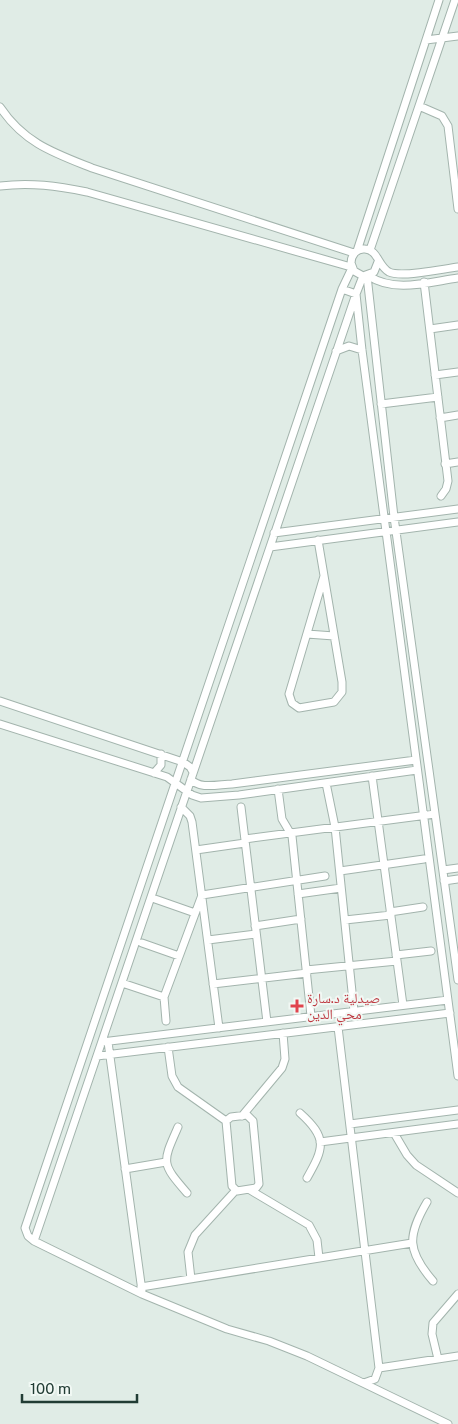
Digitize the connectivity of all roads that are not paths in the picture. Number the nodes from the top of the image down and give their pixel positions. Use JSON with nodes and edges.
{"nodes":[{"id":1,"x":439,"y":0,"type":"edge"},
{"id":2,"x":455,"y":0,"type":"edge"},
{"id":3,"x":458,"y":36,"type":"edge"},
{"id":4,"x":442,"y":38,"type":"junction"},
{"id":5,"x":426,"y":40,"type":"junction"},
{"id":6,"x":419,"y":106,"type":"junction"},
{"id":7,"x":0,"y":107,"type":"edge"},
{"id":8,"x":454,"y":148,"type":"edge"},
{"id":9,"x":0,"y":186,"type":"edge"},
{"id":10,"x":458,"y":209,"type":"edge"},
{"id":11,"x":370,"y":250,"type":"junction"},
{"id":12,"x":356,"y":252,"type":"junction"},
{"id":13,"x":378,"y":262,"type":"junction"},
{"id":14,"x":458,"y":267,"type":"edge"},
{"id":15,"x":351,"y":268,"type":"junction"},
{"id":16,"x":398,"y":274,"type":"junction"},
{"id":17,"x":366,"y":276,"type":"junction"},
{"id":18,"x":458,"y":278,"type":"edge"},
{"id":19,"x":424,"y":282,"type":"junction"},
{"id":20,"x":386,"y":284,"type":"junction"},
{"id":21,"x":397,"y":286,"type":"junction"},
{"id":22,"x":342,"y":290,"type":"junction"},
{"id":23,"x":356,"y":294,"type":"junction"},
{"id":24,"x":370,"y":299,"type":"junction"},
{"id":25,"x":458,"y":325,"type":"edge"},
{"id":26,"x":430,"y":329,"type":"junction"},
{"id":27,"x":362,"y":350,"type":"junction"},
{"id":28,"x":336,"y":351,"type":"junction"},
{"id":29,"x":458,"y":372,"type":"edge"},
{"id":30,"x":435,"y":375,"type":"junction"},
{"id":31,"x":438,"y":397,"type":"junction"},
{"id":32,"x":381,"y":404,"type":"junction"},
{"id":33,"x":458,"y":415,"type":"edge"},
{"id":34,"x":440,"y":418,"type":"junction"},
{"id":35,"x":296,"y":428,"type":"junction"},
{"id":36,"x":308,"y":433,"type":"junction"},
{"id":37,"x":384,"y":434,"type":"junction"},
{"id":38,"x":373,"y":436,"type":"junction"},
{"id":39,"x":458,"y":462,"type":"edge"},
{"id":40,"x":446,"y":464,"type":"junction"},
{"id":41,"x":441,"y":496,"type":"dead end"},
{"id":42,"x":458,"y":509,"type":"edge"},
{"id":43,"x":394,"y":518,"type":"junction"},
{"id":44,"x":384,"y":519,"type":"junction"},
{"id":45,"x":458,"y":522,"type":"edge"},
{"id":46,"x":396,"y":530,"type":"junction"},
{"id":47,"x":386,"y":531,"type":"junction"},
{"id":48,"x":274,"y":533,"type":"junction"},
{"id":49,"x":318,"y":540,"type":"junction"},
{"id":50,"x":270,"y":547,"type":"junction"},
{"id":51,"x":324,"y":576,"type":"junction"},
{"id":52,"x":227,"y":632,"type":"junction"},
{"id":53,"x":307,"y":634,"type":"junction"},
{"id":54,"x":239,"y":636,"type":"junction"},
{"id":55,"x":334,"y":636,"type":"junction"},
{"id":56,"x":413,"y":656,"type":"junction"},
{"id":57,"x":403,"y":658,"type":"junction"},
{"id":58,"x":0,"y":701,"type":"edge"},
{"id":59,"x":0,"y":724,"type":"edge"},
{"id":60,"x":161,"y":754,"type":"junction"},
{"id":61,"x":416,"y":760,"type":"junction"},
{"id":62,"x":182,"y":762,"type":"junction"},
{"id":63,"x":417,"y":770,"type":"junction"},
{"id":64,"x":154,"y":773,"type":"junction"},
{"id":65,"x":192,"y":776,"type":"junction"},
{"id":66,"x":372,"y":776,"type":"junction"},
{"id":67,"x":176,"y":782,"type":"junction"},
{"id":68,"x":238,"y":783,"type":"junction"},
{"id":69,"x":326,"y":783,"type":"junction"},
{"id":70,"x":278,"y":789,"type":"junction"},
{"id":71,"x":187,"y":791,"type":"junction"},
{"id":72,"x":239,"y":795,"type":"junction"},
{"id":73,"x":181,"y":807,"type":"junction"},
{"id":74,"x":241,"y":807,"type":"dead end"},
{"id":75,"x":435,"y":814,"type":"junction"},
{"id":76,"x":424,"y":816,"type":"junction"},
{"id":77,"x":378,"y":822,"type":"junction"},
{"id":78,"x":335,"y":827,"type":"junction"},
{"id":79,"x":290,"y":833,"type":"junction"},
{"id":80,"x":245,"y":841,"type":"junction"},
{"id":81,"x":196,"y":850,"type":"junction"},
{"id":82,"x":424,"y":859,"type":"dead end"},
{"id":83,"x":384,"y":864,"type":"junction"},
{"id":84,"x":458,"y":868,"type":"edge"},
{"id":85,"x":443,"y":870,"type":"junction"},
{"id":86,"x":340,"y":871,"type":"junction"},
{"id":87,"x":325,"y":876,"type":"dead end"},
{"id":88,"x":458,"y":879,"type":"edge"},
{"id":89,"x":297,"y":880,"type":"junction"},
{"id":90,"x":444,"y":881,"type":"junction"},
{"id":91,"x":251,"y":887,"type":"junction"},
{"id":92,"x":341,"y":888,"type":"junction"},
{"id":93,"x":202,"y":894,"type":"junction"},
{"id":94,"x":298,"y":894,"type":"junction"},
{"id":95,"x":155,"y":899,"type":"dead end"},
{"id":96,"x":423,"y":907,"type":"dead end"},
{"id":97,"x":132,"y":910,"type":"junction"},
{"id":98,"x":195,"y":913,"type":"junction"},
{"id":99,"x":145,"y":914,"type":"junction"},
{"id":100,"x":390,"y":914,"type":"junction"},
{"id":101,"x":301,"y":919,"type":"junction"},
{"id":102,"x":345,"y":920,"type":"junction"},
{"id":103,"x":454,"y":928,"type":"edge"},
{"id":104,"x":256,"y":930,"type":"junction"},
{"id":105,"x":439,"y":930,"type":"junction"},
{"id":106,"x":208,"y":940,"type":"junction"},
{"id":107,"x":142,"y":942,"type":"dead end"},
{"id":108,"x":430,"y":951,"type":"dead end"},
{"id":109,"x":179,"y":956,"type":"junction"},
{"id":110,"x":396,"y":958,"type":"junction"},
{"id":111,"x":350,"y":966,"type":"junction"},
{"id":112,"x":306,"y":972,"type":"junction"},
{"id":113,"x":262,"y":979,"type":"junction"},
{"id":114,"x":458,"y":980,"type":"edge"},
{"id":115,"x":122,"y":983,"type":"junction"},
{"id":116,"x":213,"y":984,"type":"junction"},
{"id":117,"x":164,"y":997,"type":"junction"},
{"id":118,"x":448,"y":1000,"type":"junction"},
{"id":119,"x":403,"y":1005,"type":"junction"},
{"id":120,"x":354,"y":1011,"type":"junction"},
{"id":121,"x":450,"y":1013,"type":"junction"},
{"id":122,"x":311,"y":1016,"type":"junction"},
{"id":123,"x":166,"y":1021,"type":"dead end"},
{"id":124,"x":267,"y":1022,"type":"junction"},
{"id":125,"x":338,"y":1026,"type":"junction"},
{"id":126,"x":219,"y":1028,"type":"junction"},
{"id":127,"x":199,"y":1030,"type":"junction"},
{"id":128,"x":283,"y":1033,"type":"junction"},
{"id":129,"x":105,"y":1042,"type":"junction"},
{"id":130,"x":200,"y":1043,"type":"junction"},
{"id":131,"x":168,"y":1047,"type":"junction"},
{"id":132,"x":109,"y":1054,"type":"junction"},
{"id":133,"x":97,"y":1056,"type":"junction"},
{"id":134,"x":458,"y":1072,"type":"edge"},
{"id":135,"x":458,"y":1110,"type":"edge"},
{"id":136,"x":300,"y":1113,"type":"dead end"},
{"id":137,"x":242,"y":1116,"type":"junction"},
{"id":138,"x":226,"y":1122,"type":"junction"},
{"id":139,"x":350,"y":1124,"type":"junction"},
{"id":140,"x":458,"y":1124,"type":"edge"},
{"id":141,"x":178,"y":1127,"type":"dead end"},
{"id":142,"x":394,"y":1132,"type":"junction"},
{"id":143,"x":352,"y":1138,"type":"junction"},
{"id":144,"x":320,"y":1142,"type":"junction"},
{"id":145,"x":166,"y":1162,"type":"junction"},
{"id":146,"x":125,"y":1168,"type":"junction"},
{"id":147,"x":307,"y":1178,"type":"dead end"},
{"id":148,"x":250,"y":1189,"type":"junction"},
{"id":149,"x":236,"y":1190,"type":"junction"},
{"id":150,"x":186,"y":1193,"type":"dead end"},
{"id":151,"x":458,"y":1193,"type":"edge"},
{"id":152,"x":428,"y":1202,"type":"dead end"},
{"id":153,"x":34,"y":1241,"type":"junction"},
{"id":154,"x":412,"y":1243,"type":"junction"},
{"id":155,"x":365,"y":1251,"type":"junction"},
{"id":156,"x":318,"y":1258,"type":"junction"},
{"id":157,"x":191,"y":1279,"type":"junction"},
{"id":158,"x":433,"y":1281,"type":"dead end"},
{"id":159,"x":142,"y":1290,"type":"junction"},
{"id":160,"x":458,"y":1294,"type":"edge"},
{"id":161,"x":458,"y":1356,"type":"edge"},
{"id":162,"x":438,"y":1359,"type":"junction"},
{"id":163,"x":379,"y":1368,"type":"junction"},
{"id":164,"x":364,"y":1383,"type":"junction"},
{"id":165,"x":448,"y":1424,"type":"edge"}],
"edges":[{"from":1,"to":5,"type":"street"},
{"from":2,"to":4,"type":"street"},
{"from":3,"to":4,"type":"street"},
{"from":4,"to":5,"type":"street"},
{"from":4,"to":6,"type":"street"},
{"from":5,"to":12,"type":"street"},
{"from":6,"to":8,"type":"street"},
{"from":6,"to":11,"type":"street"},
{"from":7,"to":12,"type":"street"},
{"from":8,"to":10,"type":"street"},
{"from":9,"to":15,"type":"street"},
{"from":11,"to":12,"type":"street"},
{"from":11,"to":13,"type":"street"},
{"from":12,"to":15,"type":"street"},
{"from":13,"to":16,"type":"street"},
{"from":13,"to":17,"type":"street"},
{"from":14,"to":16,"type":"street"},
{"from":15,"to":17,"type":"street"},
{"from":15,"to":22,"type":"street"},
{"from":16,"to":21,"type":"street"},
{"from":17,"to":20,"type":"street"},
{"from":17,"to":23,"type":"street"},
{"from":17,"to":24,"type":"street"},
{"from":18,"to":19,"type":"street"},
{"from":19,"to":21,"type":"street"},
{"from":19,"to":26,"type":"street"},
{"from":20,"to":21,"type":"street"},
{"from":20,"to":24,"type":"street"},
{"from":22,"to":23,"type":"street"},
{"from":22,"to":35,"type":"street"},
{"from":23,"to":27,"type":"street"},
{"from":23,"to":28,"type":"street"},
{"from":24,"to":32,"type":"street"},
{"from":25,"to":26,"type":"street"},
{"from":26,"to":30,"type":"street"},
{"from":27,"to":28,"type":"street"},
{"from":27,"to":38,"type":"street"},
{"from":28,"to":36,"type":"street"},
{"from":29,"to":30,"type":"street"},
{"from":30,"to":31,"type":"street"},
{"from":31,"to":32,"type":"street"},
{"from":31,"to":34,"type":"street"},
{"from":32,"to":37,"type":"street"},
{"from":33,"to":34,"type":"street"},
{"from":34,"to":40,"type":"street"},
{"from":35,"to":36,"type":"street"},
{"from":35,"to":52,"type":"street"},
{"from":36,"to":48,"type":"street"},
{"from":37,"to":38,"type":"street"},
{"from":37,"to":43,"type":"street"},
{"from":38,"to":44,"type":"street"},
{"from":39,"to":40,"type":"street"},
{"from":40,"to":41,"type":"street"},
{"from":42,"to":43,"type":"street"},
{"from":43,"to":44,"type":"street"},
{"from":43,"to":46,"type":"street"},
{"from":44,"to":47,"type":"street"},
{"from":44,"to":48,"type":"street"},
{"from":45,"to":46,"type":"street"},
{"from":46,"to":47,"type":"street"},
{"from":46,"to":56,"type":"street"},
{"from":47,"to":49,"type":"street"},
{"from":47,"to":57,"type":"street"},
{"from":48,"to":50,"type":"street"},
{"from":49,"to":50,"type":"street"},
{"from":49,"to":51,"type":"street"},
{"from":50,"to":54,"type":"street"},
{"from":51,"to":53,"type":"street"},
{"from":51,"to":55,"type":"street"},
{"from":52,"to":54,"type":"street"},
{"from":52,"to":62,"type":"street"},
{"from":53,"to":55,"type":"street"},
{"from":53,"to":55,"type":"street"},
{"from":54,"to":65,"type":"street"},
{"from":56,"to":57,"type":"street"},
{"from":56,"to":75,"type":"street"},
{"from":57,"to":61,"type":"street"},
{"from":58,"to":60,"type":"street"},
{"from":59,"to":64,"type":"street"},
{"from":60,"to":62,"type":"street"},
{"from":60,"to":64,"type":"street"},
{"from":61,"to":63,"type":"street"},
{"from":61,"to":68,"type":"street"},
{"from":62,"to":65,"type":"street"},
{"from":62,"to":67,"type":"street"},
{"from":63,"to":66,"type":"street"},
{"from":63,"to":76,"type":"street"},
{"from":64,"to":67,"type":"street"},
{"from":65,"to":68,"type":"street"},
{"from":65,"to":71,"type":"street"},
{"from":66,"to":69,"type":"street"},
{"from":66,"to":77,"type":"street"},
{"from":67,"to":71,"type":"street"},
{"from":67,"to":97,"type":"street"},
{"from":68,"to":72,"type":"street"},
{"from":69,"to":70,"type":"street"},
{"from":69,"to":78,"type":"street"},
{"from":70,"to":72,"type":"street"},
{"from":70,"to":79,"type":"street"},
{"from":71,"to":72,"type":"street"},
{"from":71,"to":73,"type":"street"},
{"from":73,"to":81,"type":"street"},
{"from":73,"to":99,"type":"street"},
{"from":74,"to":80,"type":"street"},
{"from":75,"to":76,"type":"street"},
{"from":75,"to":85,"type":"street"},
{"from":76,"to":77,"type":"street"},
{"from":76,"to":105,"type":"street"},
{"from":77,"to":78,"type":"street"},
{"from":77,"to":83,"type":"street"},
{"from":78,"to":79,"type":"street"},
{"from":78,"to":86,"type":"street"},
{"from":79,"to":80,"type":"street"},
{"from":79,"to":89,"type":"street"},
{"from":80,"to":81,"type":"street"},
{"from":80,"to":91,"type":"street"},
{"from":81,"to":93,"type":"street"},
{"from":82,"to":83,"type":"street"},
{"from":83,"to":86,"type":"street"},
{"from":83,"to":100,"type":"street"},
{"from":84,"to":85,"type":"street"},
{"from":85,"to":90,"type":"street"},
{"from":86,"to":92,"type":"street"},
{"from":87,"to":89,"type":"street"},
{"from":88,"to":90,"type":"street"},
{"from":89,"to":91,"type":"street"},
{"from":89,"to":94,"type":"street"},
{"from":90,"to":103,"type":"street"},
{"from":91,"to":93,"type":"street"},
{"from":91,"to":104,"type":"street"},
{"from":92,"to":94,"type":"street"},
{"from":92,"to":102,"type":"street"},
{"from":93,"to":98,"type":"street"},
{"from":93,"to":106,"type":"street"},
{"from":94,"to":101,"type":"street"},
{"from":95,"to":98,"type":"street"},
{"from":96,"to":100,"type":"street"},
{"from":97,"to":99,"type":"street"},
{"from":97,"to":153,"type":"street"},
{"from":98,"to":109,"type":"street"},
{"from":99,"to":115,"type":"street"},
{"from":100,"to":102,"type":"street"},
{"from":100,"to":110,"type":"street"},
{"from":101,"to":104,"type":"street"},
{"from":101,"to":112,"type":"street"},
{"from":102,"to":111,"type":"street"},
{"from":103,"to":105,"type":"street"},
{"from":103,"to":114,"type":"street"},
{"from":104,"to":106,"type":"street"},
{"from":104,"to":113,"type":"street"},
{"from":105,"to":118,"type":"street"},
{"from":106,"to":116,"type":"street"},
{"from":107,"to":109,"type":"street"},
{"from":108,"to":110,"type":"street"},
{"from":109,"to":117,"type":"street"},
{"from":110,"to":111,"type":"street"},
{"from":110,"to":119,"type":"street"},
{"from":111,"to":112,"type":"street"},
{"from":111,"to":120,"type":"street"},
{"from":112,"to":113,"type":"street"},
{"from":112,"to":122,"type":"street"},
{"from":113,"to":116,"type":"street"},
{"from":113,"to":124,"type":"street"},
{"from":115,"to":117,"type":"street"},
{"from":115,"to":129,"type":"street"},
{"from":116,"to":126,"type":"street"},
{"from":117,"to":123,"type":"street"},
{"from":118,"to":119,"type":"street"},
{"from":118,"to":121,"type":"street"},
{"from":119,"to":120,"type":"street"},
{"from":120,"to":122,"type":"street"},
{"from":121,"to":125,"type":"street"},
{"from":121,"to":134,"type":"street"},
{"from":122,"to":124,"type":"street"},
{"from":124,"to":126,"type":"street"},
{"from":125,"to":128,"type":"street"},
{"from":125,"to":139,"type":"street"},
{"from":126,"to":127,"type":"street"},
{"from":127,"to":129,"type":"street"},
{"from":127,"to":130,"type":"street"},
{"from":128,"to":130,"type":"street"},
{"from":128,"to":137,"type":"street"},
{"from":129,"to":132,"type":"street"},
{"from":129,"to":133,"type":"street"},
{"from":130,"to":131,"type":"street"},
{"from":131,"to":132,"type":"street"},
{"from":131,"to":138,"type":"street"},
{"from":132,"to":133,"type":"street"},
{"from":132,"to":146,"type":"street"},
{"from":133,"to":153,"type":"street"},
{"from":135,"to":139,"type":"street"},
{"from":136,"to":144,"type":"street"},
{"from":137,"to":138,"type":"street"},
{"from":137,"to":148,"type":"street"},
{"from":138,"to":149,"type":"street"},
{"from":139,"to":143,"type":"street"},
{"from":140,"to":142,"type":"street"},
{"from":141,"to":145,"type":"street"},
{"from":142,"to":143,"type":"street"},
{"from":142,"to":151,"type":"street"},
{"from":143,"to":144,"type":"street"},
{"from":143,"to":155,"type":"street"},
{"from":144,"to":147,"type":"street"},
{"from":145,"to":146,"type":"street"},
{"from":145,"to":150,"type":"street"},
{"from":146,"to":159,"type":"street"},
{"from":148,"to":149,"type":"street"},
{"from":148,"to":156,"type":"street"},
{"from":149,"to":157,"type":"street"},
{"from":152,"to":154,"type":"street"},
{"from":153,"to":159,"type":"street"},
{"from":154,"to":155,"type":"street"},
{"from":154,"to":158,"type":"street"},
{"from":155,"to":156,"type":"street"},
{"from":155,"to":163,"type":"street"},
{"from":156,"to":157,"type":"street"},
{"from":157,"to":159,"type":"street"},
{"from":159,"to":164,"type":"street"},
{"from":160,"to":162,"type":"street"},
{"from":161,"to":162,"type":"street"},
{"from":162,"to":163,"type":"street"},
{"from":163,"to":164,"type":"street"},
{"from":164,"to":165,"type":"street"}]}
